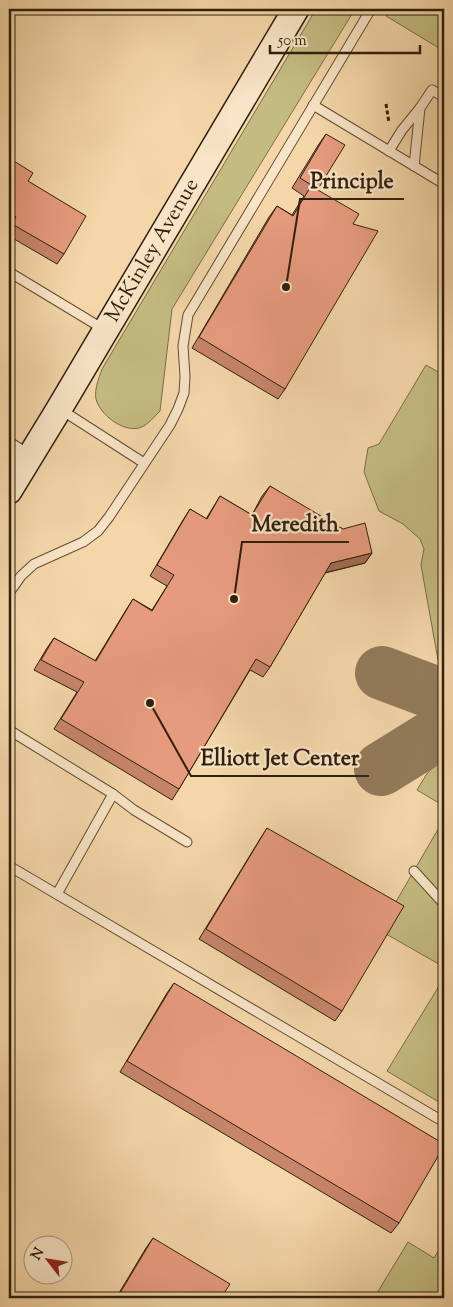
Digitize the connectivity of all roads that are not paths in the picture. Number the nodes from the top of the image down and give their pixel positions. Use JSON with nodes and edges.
{"nodes":[{"id":1,"x":296,"y":9,"type":"edge"},
{"id":2,"x":371,"y":9,"type":"edge"},
{"id":3,"x":444,"y":97,"type":"edge"},
{"id":4,"x":313,"y":105,"type":"junction"},
{"id":5,"x":420,"y":108,"type":"junction"},
{"id":6,"x":389,"y":151,"type":"junction"},
{"id":7,"x":414,"y":166,"type":"junction"},
{"id":8,"x":444,"y":184,"type":"edge"},
{"id":9,"x":9,"y":272,"type":"edge"},
{"id":10,"x":106,"y":330,"type":"junction"},
{"id":11,"x":59,"y":409,"type":"junction"},
{"id":12,"x":18,"y":453,"type":"edge"},
{"id":13,"x":144,"y":463,"type":"junction"},
{"id":14,"x":9,"y":491,"type":"edge"},
{"id":15,"x":9,"y":593,"type":"edge"},
{"id":16,"x":9,"y":730,"type":"edge"},
{"id":17,"x":113,"y":794,"type":"junction"},
{"id":18,"x":187,"y":842,"type":"dead end"},
{"id":19,"x":9,"y":866,"type":"edge"},
{"id":20,"x":414,"y":871,"type":"dead end"},
{"id":21,"x":57,"y":894,"type":"junction"},
{"id":22,"x":444,"y":904,"type":"edge"},
{"id":23,"x":444,"y":1122,"type":"edge"}],
"edges":[{"from":1,"to":10,"type":"main road","name":"McKinley Avenue"},
{"from":2,"to":4,"type":"lane"},
{"from":3,"to":5,"type":"lane"},
{"from":4,"to":6,"type":"lane"},
{"from":4,"to":13,"type":"lane"},
{"from":5,"to":6,"type":"lane"},
{"from":5,"to":7,"type":"lane"},
{"from":6,"to":7,"type":"lane"},
{"from":7,"to":8,"type":"lane"},
{"from":9,"to":10,"type":"lane"},
{"from":10,"to":11,"type":"main road","name":"McKinley Avenue"},
{"from":11,"to":12,"type":"main road","name":"McKinley Avenue"},
{"from":11,"to":13,"type":"lane"},
{"from":12,"to":14,"type":"main road","name":"McKinley Avenue"},
{"from":13,"to":15,"type":"lane"},
{"from":16,"to":17,"type":"lane"},
{"from":17,"to":18,"type":"lane"},
{"from":17,"to":21,"type":"lane"},
{"from":19,"to":21,"type":"lane"},
{"from":20,"to":22,"type":"lane"},
{"from":21,"to":23,"type":"lane"}]}
